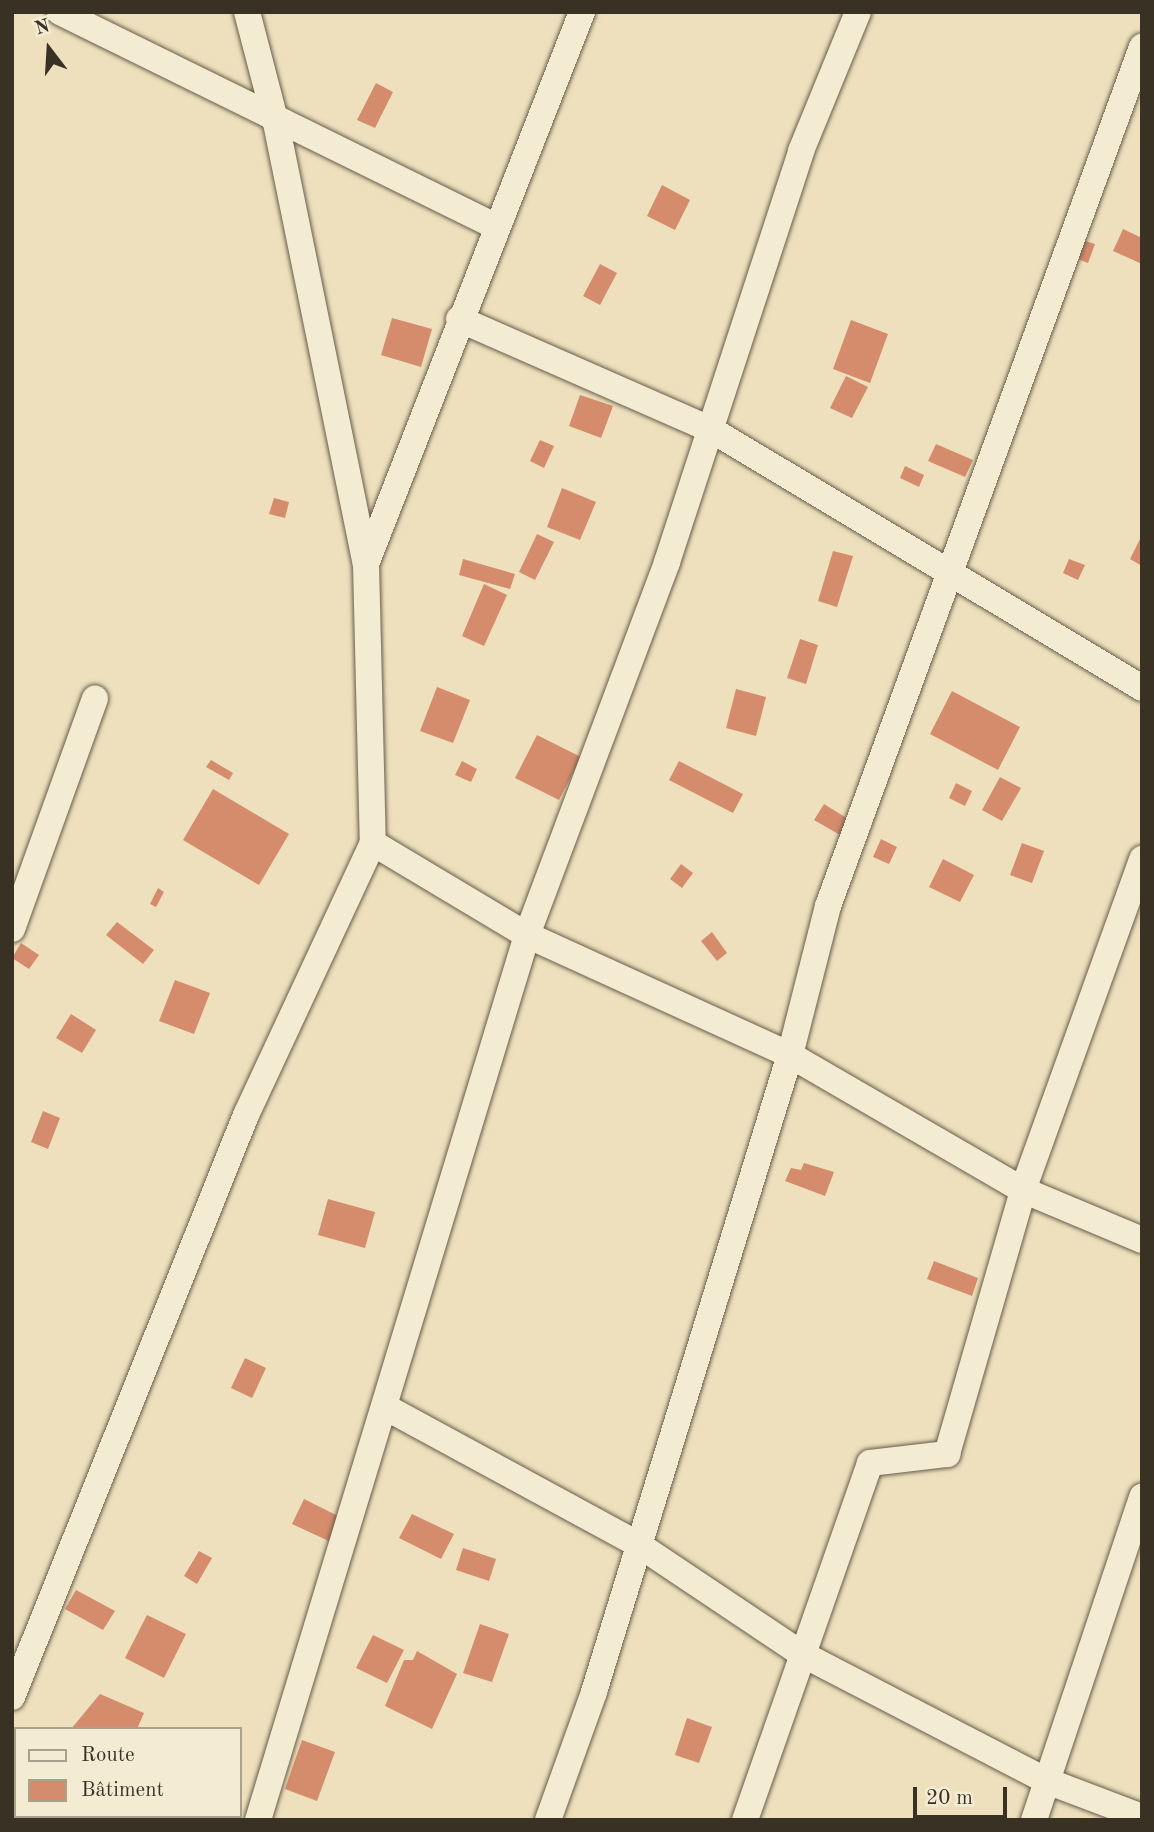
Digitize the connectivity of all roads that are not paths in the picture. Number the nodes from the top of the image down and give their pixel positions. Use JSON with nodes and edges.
{"nodes":[{"id":1,"x":60,"y":12,"type":"edge"},
{"id":2,"x":247,"y":12,"type":"edge"},
{"id":3,"x":582,"y":12,"type":"edge"},
{"id":4,"x":858,"y":12,"type":"edge"},
{"id":5,"x":1142,"y":47,"type":"edge"},
{"id":6,"x":276,"y":123,"type":"junction"},
{"id":7,"x":494,"y":226,"type":"junction"},
{"id":8,"x":459,"y":319,"type":"junction"},
{"id":9,"x":710,"y":429,"type":"junction"},
{"id":10,"x":366,"y":564,"type":"junction"},
{"id":11,"x":952,"y":570,"type":"junction"},
{"id":12,"x":1142,"y":688,"type":"edge"},
{"id":13,"x":95,"y":699,"type":"dead end"},
{"id":14,"x":373,"y":843,"type":"junction"},
{"id":15,"x":1142,"y":859,"type":"edge"},
{"id":16,"x":12,"y":929,"type":"edge"},
{"id":17,"x":527,"y":935,"type":"junction"},
{"id":18,"x":790,"y":1055,"type":"junction"},
{"id":19,"x":1023,"y":1190,"type":"junction"},
{"id":20,"x":1142,"y":1240,"type":"edge"},
{"id":21,"x":387,"y":1408,"type":"junction"},
{"id":22,"x":1142,"y":1497,"type":"edge"},
{"id":23,"x":639,"y":1545,"type":"junction"},
{"id":24,"x":802,"y":1654,"type":"junction"},
{"id":25,"x":12,"y":1696,"type":"edge"},
{"id":26,"x":1046,"y":1781,"type":"junction"},
{"id":27,"x":1142,"y":1817,"type":"edge"},
{"id":28,"x":258,"y":1820,"type":"edge"},
{"id":29,"x":548,"y":1820,"type":"edge"},
{"id":30,"x":745,"y":1820,"type":"edge"},
{"id":31,"x":1034,"y":1820,"type":"edge"}],
"edges":[{"from":1,"to":6,"type":"street"},
{"from":2,"to":6,"type":"street"},
{"from":3,"to":7,"type":"street"},
{"from":4,"to":9,"type":"street"},
{"from":5,"to":11,"type":"street"},
{"from":6,"to":7,"type":"street"},
{"from":6,"to":10,"type":"street"},
{"from":7,"to":8,"type":"street"},
{"from":8,"to":9,"type":"street"},
{"from":8,"to":10,"type":"street"},
{"from":9,"to":11,"type":"street"},
{"from":9,"to":17,"type":"street"},
{"from":10,"to":14,"type":"street"},
{"from":11,"to":12,"type":"street"},
{"from":11,"to":18,"type":"street"},
{"from":13,"to":16,"type":"street"},
{"from":14,"to":17,"type":"street"},
{"from":14,"to":25,"type":"street"},
{"from":15,"to":19,"type":"street"},
{"from":17,"to":18,"type":"street"},
{"from":17,"to":21,"type":"street"},
{"from":18,"to":19,"type":"street"},
{"from":18,"to":23,"type":"street"},
{"from":19,"to":20,"type":"street"},
{"from":19,"to":24,"type":"street"},
{"from":21,"to":23,"type":"street"},
{"from":21,"to":28,"type":"street"},
{"from":22,"to":26,"type":"street"},
{"from":23,"to":24,"type":"street"},
{"from":23,"to":29,"type":"street"},
{"from":24,"to":26,"type":"street"},
{"from":24,"to":30,"type":"street"},
{"from":26,"to":27,"type":"street"},
{"from":26,"to":31,"type":"street"}]}
